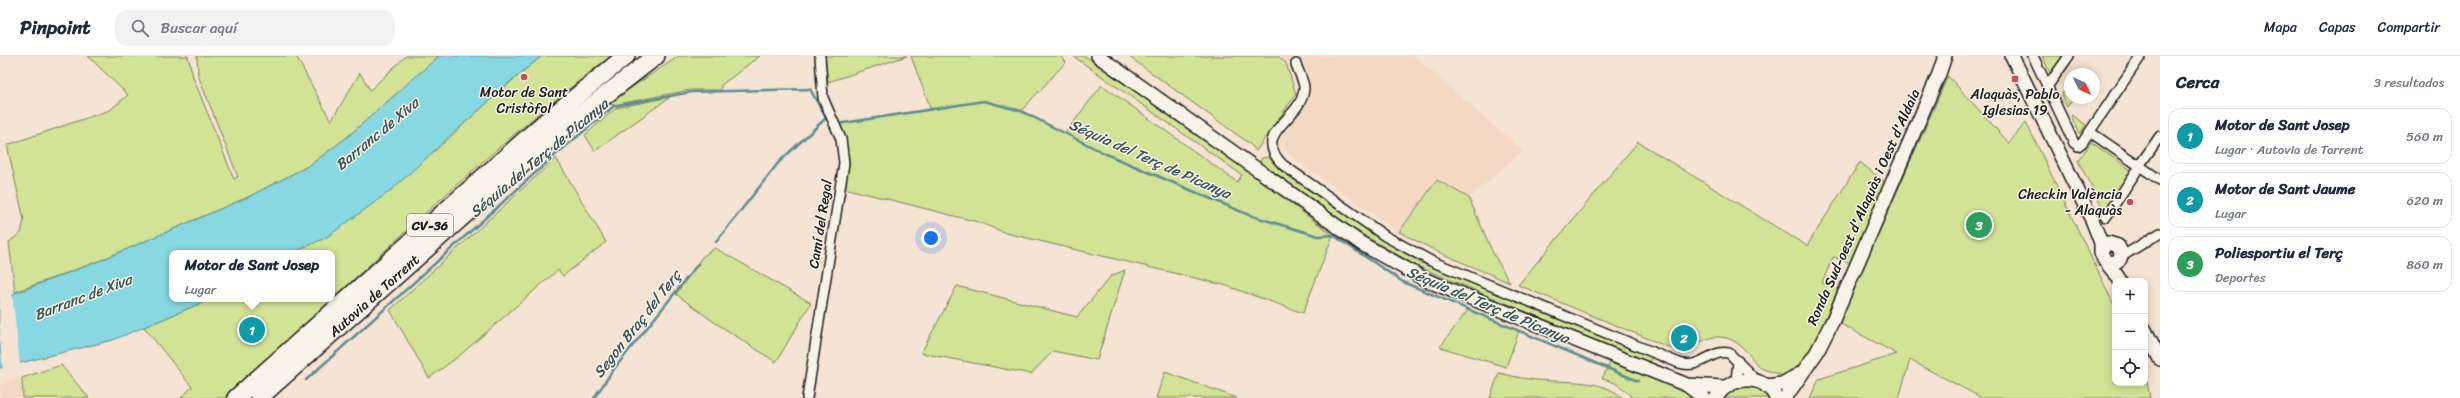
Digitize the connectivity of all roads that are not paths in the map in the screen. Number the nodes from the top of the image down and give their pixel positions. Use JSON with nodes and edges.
{"nodes":[{"id":1,"x":626,"y":56,"type":"edge"},
{"id":2,"x":656,"y":56,"type":"edge"},
{"id":3,"x":820,"y":56,"type":"edge"},
{"id":4,"x":1098,"y":56,"type":"edge"},
{"id":5,"x":1945,"y":56,"type":"edge"},
{"id":6,"x":2012,"y":56,"type":"edge"},
{"id":7,"x":2033,"y":56,"type":"edge"},
{"id":8,"x":2069,"y":56,"type":"edge"},
{"id":9,"x":2141,"y":56,"type":"edge"},
{"id":10,"x":1296,"y":64,"type":"dead end"},
{"id":11,"x":2047,"y":87,"type":"junction"},
{"id":12,"x":2090,"y":132,"type":"junction"},
{"id":13,"x":2160,"y":136,"type":"edge"},
{"id":14,"x":2138,"y":169,"type":"junction"},
{"id":15,"x":2160,"y":180,"type":"edge"},
{"id":16,"x":2106,"y":217,"type":"dead end"},
{"id":17,"x":2160,"y":233,"type":"edge"},
{"id":18,"x":2112,"y":254,"type":"junction"},
{"id":19,"x":2120,"y":278,"type":"edge"},
{"id":20,"x":2148,"y":336,"type":"edge"},
{"id":21,"x":2160,"y":359,"type":"edge"},
{"id":22,"x":1738,"y":361,"type":"junction"},
{"id":23,"x":1806,"y":369,"type":"junction"},
{"id":24,"x":1736,"y":381,"type":"junction"},
{"id":25,"x":1762,"y":384,"type":"junction"},
{"id":26,"x":1687,"y":385,"type":"junction"},
{"id":27,"x":1724,"y":387,"type":"junction"},
{"id":28,"x":236,"y":398,"type":"edge"},
{"id":29,"x":260,"y":398,"type":"edge"},
{"id":30,"x":807,"y":398,"type":"edge"},
{"id":31,"x":1704,"y":398,"type":"edge"},
{"id":32,"x":1716,"y":398,"type":"edge"},
{"id":33,"x":1776,"y":398,"type":"edge"},
{"id":34,"x":1785,"y":398,"type":"edge"}],
"edges":[{"from":1,"to":28,"type":"highway","name":"Autovia de Torrent","number":"CV-36"},
{"from":2,"to":29,"type":"highway","name":"Autovia de Torrent","number":"CV-36"},
{"from":3,"to":30,"type":"street","name":"Camí del Regal"},
{"from":4,"to":26,"type":"main road"},
{"from":5,"to":23,"type":"main road","name":"Ronda Sud-oest d'Alaquàs i Oest d'Aldaia"},
{"from":6,"to":18,"type":"main road"},
{"from":7,"to":11,"type":"street"},
{"from":8,"to":11,"type":"street"},
{"from":9,"to":12,"type":"street"},
{"from":10,"to":22,"type":"street"},
{"from":11,"to":12,"type":"street"},
{"from":12,"to":14,"type":"street"},
{"from":13,"to":14,"type":"street"},
{"from":14,"to":15,"type":"street"},
{"from":14,"to":16,"type":"street"},
{"from":17,"to":18,"type":"street"},
{"from":18,"to":19,"type":"main road"},
{"from":20,"to":21,"type":"main road"},
{"from":22,"to":24,"type":"street"},
{"from":22,"to":25,"type":"street"},
{"from":23,"to":25,"type":"main road","name":"Ronda Sud-oest d'Alaquàs i Oest d'Aldaia"},
{"from":23,"to":34,"type":"main road","name":"Ronda Sud-oest d'Alaquàs i Oest d'Aldaia"},
{"from":24,"to":25,"type":"main road","name":"Ronda Sud-oest d'Alaquàs i Oest d'Aldaia"},
{"from":24,"to":27,"type":"main road"},
{"from":25,"to":33,"type":"main road"},
{"from":26,"to":27,"type":"main road"},
{"from":26,"to":31,"type":"main road"},
{"from":27,"to":32,"type":"main road"}]}
